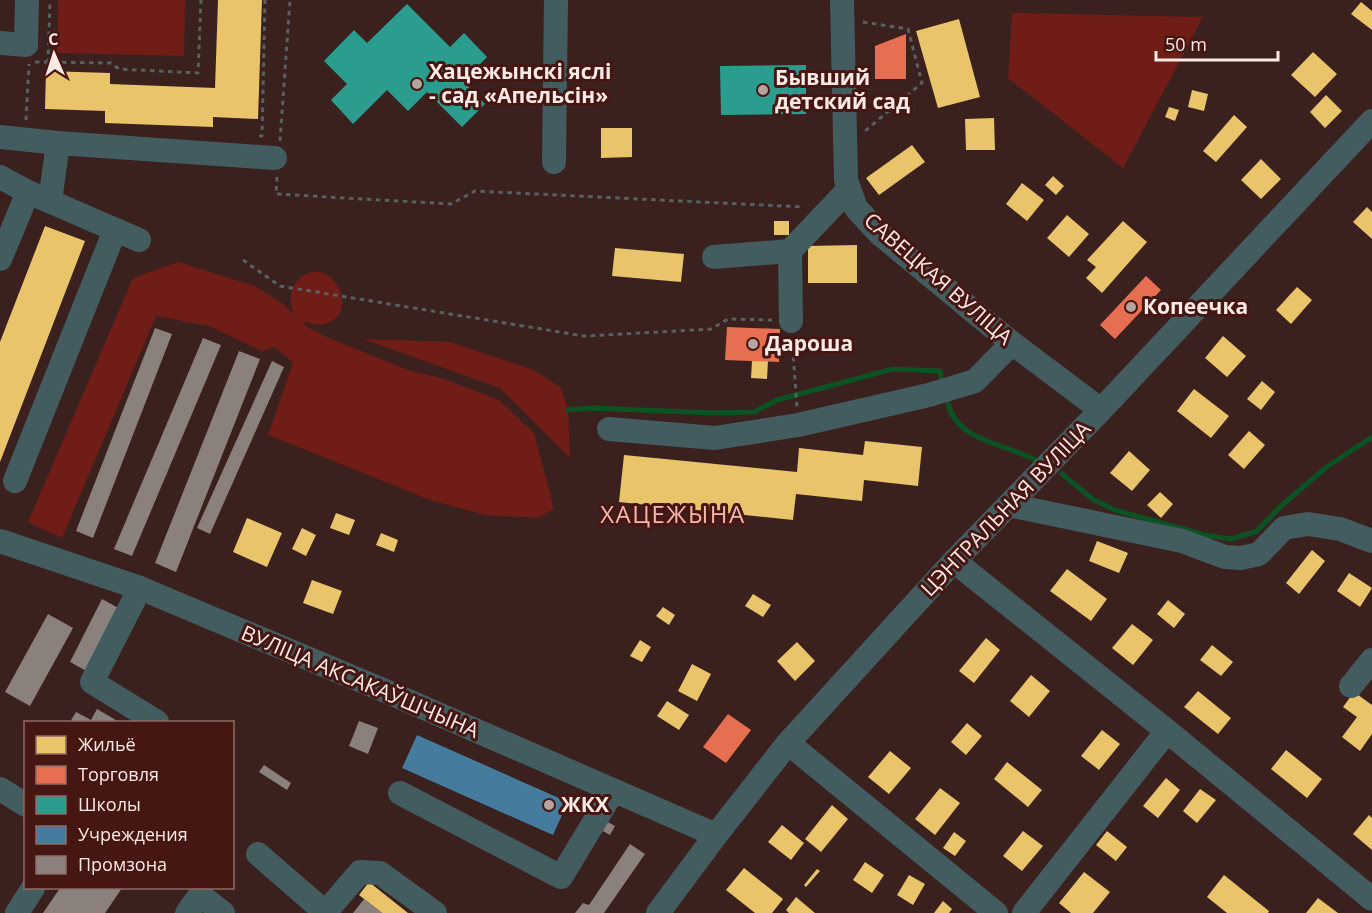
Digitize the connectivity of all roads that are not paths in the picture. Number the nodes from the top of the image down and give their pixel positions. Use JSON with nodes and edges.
{"nodes":[{"id":1,"x":27,"y":0,"type":"edge"},
{"id":2,"x":556,"y":0,"type":"edge"},
{"id":3,"x":843,"y":10,"type":"edge"},
{"id":4,"x":0,"y":43,"type":"edge"},
{"id":5,"x":1372,"y":121,"type":"edge"},
{"id":6,"x":0,"y":137,"type":"edge"},
{"id":7,"x":58,"y":143,"type":"junction"},
{"id":8,"x":277,"y":159,"type":"road end"},
{"id":9,"x":554,"y":162,"type":"dead end"},
{"id":10,"x":0,"y":177,"type":"edge"},
{"id":11,"x":849,"y":189,"type":"junction"},
{"id":12,"x":39,"y":196,"type":"junction"},
{"id":13,"x":115,"y":230,"type":"junction"},
{"id":14,"x":139,"y":240,"type":"dead end"},
{"id":15,"x":790,"y":251,"type":"junction"},
{"id":16,"x":714,"y":257,"type":"dead end"},
{"id":17,"x":0,"y":260,"type":"edge"},
{"id":18,"x":791,"y":321,"type":"road end"},
{"id":19,"x":1011,"y":343,"type":"junction"},
{"id":20,"x":1101,"y":410,"type":"junction"},
{"id":21,"x":609,"y":429,"type":"dead end"},
{"id":22,"x":15,"y":481,"type":"dead end"},
{"id":23,"x":1009,"y":505,"type":"junction"},
{"id":24,"x":0,"y":541,"type":"edge"},
{"id":25,"x":1372,"y":541,"type":"edge"},
{"id":26,"x":954,"y":561,"type":"junction"},
{"id":27,"x":140,"y":588,"type":"junction"},
{"id":28,"x":1372,"y":660,"type":"edge"},
{"id":29,"x":1351,"y":686,"type":"dead end"},
{"id":30,"x":154,"y":721,"type":"edge"},
{"id":31,"x":1167,"y":731,"type":"junction"},
{"id":32,"x":788,"y":743,"type":"junction"},
{"id":33,"x":0,"y":789,"type":"edge"},
{"id":34,"x":613,"y":791,"type":"junction"},
{"id":35,"x":400,"y":793,"type":"dead end"},
{"id":36,"x":24,"y":804,"type":"edge"},
{"id":37,"x":716,"y":835,"type":"junction"},
{"id":38,"x":258,"y":854,"type":"dead end"},
{"id":39,"x":32,"y":889,"type":"edge"},
{"id":40,"x":1370,"y":898,"type":"edge"},
{"id":41,"x":17,"y":913,"type":"edge"},
{"id":42,"x":187,"y":913,"type":"edge"},
{"id":43,"x":223,"y":913,"type":"edge"},
{"id":44,"x":325,"y":913,"type":"edge"},
{"id":45,"x":435,"y":913,"type":"edge"},
{"id":46,"x":658,"y":913,"type":"edge"},
{"id":47,"x":996,"y":913,"type":"edge"},
{"id":48,"x":1024,"y":913,"type":"edge"}],
"edges":[{"from":1,"to":4,"type":"street"},
{"from":2,"to":9,"type":"street"},
{"from":3,"to":11,"type":"street","name":"САВЕЦКАЯ ВУЛІЦА"},
{"from":5,"to":20,"type":"street","name":"ЦЭНТРАЛЬНАЯ ВУЛІЦА"},
{"from":6,"to":7,"type":"street"},
{"from":7,"to":8,"type":"street"},
{"from":7,"to":12,"type":"street"},
{"from":10,"to":12,"type":"street"},
{"from":11,"to":15,"type":"street"},
{"from":11,"to":19,"type":"street","name":"САВЕЦКАЯ ВУЛІЦА"},
{"from":12,"to":13,"type":"street"},
{"from":12,"to":17,"type":"street"},
{"from":13,"to":14,"type":"street"},
{"from":13,"to":22,"type":"street"},
{"from":15,"to":16,"type":"street"},
{"from":15,"to":18,"type":"street"},
{"from":19,"to":20,"type":"street","name":"САВЕЦКАЯ ВУЛІЦА"},
{"from":19,"to":21,"type":"street"},
{"from":20,"to":23,"type":"street","name":"ЦЭНТРАЛЬНАЯ ВУЛІЦА"},
{"from":23,"to":25,"type":"street"},
{"from":23,"to":26,"type":"street","name":"ЦЭНТРАЛЬНАЯ ВУЛІЦА"},
{"from":24,"to":27,"type":"street","name":"ВУЛІЦА АКСАКАЎШЧЫНА"},
{"from":26,"to":31,"type":"street"},
{"from":26,"to":32,"type":"street","name":"ЦЭНТРАЛЬНАЯ ВУЛІЦА"},
{"from":27,"to":30,"type":"street"},
{"from":27,"to":34,"type":"street","name":"ВУЛІЦА АКСАКАЎШЧЫНА"},
{"from":28,"to":29,"type":"street"},
{"from":31,"to":40,"type":"street"},
{"from":31,"to":48,"type":"street"},
{"from":32,"to":37,"type":"street","name":"ЦЭНТРАЛЬНАЯ ВУЛІЦА"},
{"from":32,"to":47,"type":"street"},
{"from":33,"to":36,"type":"street"},
{"from":34,"to":35,"type":"street"},
{"from":34,"to":37,"type":"street","name":"ВУЛІЦА АКСАКАЎШЧЫНА"},
{"from":37,"to":46,"type":"street","name":"ЦЭНТРАЛЬНАЯ ВУЛІЦА"},
{"from":38,"to":44,"type":"street"},
{"from":39,"to":41,"type":"street"},
{"from":42,"to":43,"type":"street"},
{"from":44,"to":45,"type":"street"}]}
